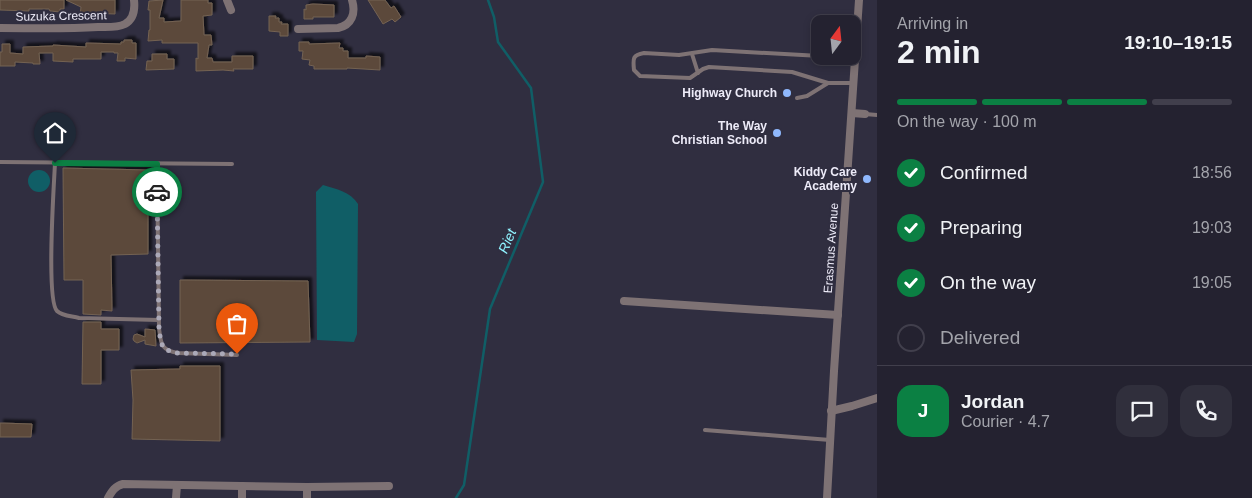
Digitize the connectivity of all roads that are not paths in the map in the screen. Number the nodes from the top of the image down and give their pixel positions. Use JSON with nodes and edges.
{"nodes":[{"id":1,"x":134,"y":0,"type":"edge"},
{"id":2,"x":227,"y":0,"type":"edge"},
{"id":3,"x":352,"y":0,"type":"edge"},
{"id":4,"x":859,"y":0,"type":"edge"},
{"id":5,"x":231,"y":10,"type":"dead end"},
{"id":6,"x":858,"y":15,"type":"edge"},
{"id":7,"x":0,"y":28,"type":"edge"},
{"id":8,"x":298,"y":29,"type":"dead end"},
{"id":9,"x":692,"y":54,"type":"junction"},
{"id":10,"x":811,"y":56,"type":"edge"},
{"id":11,"x":855,"y":65,"type":"edge"},
{"id":12,"x":698,"y":73,"type":"junction"},
{"id":13,"x":854,"y":83,"type":"junction"},
{"id":14,"x":828,"y":84,"type":"junction"},
{"id":15,"x":797,"y":98,"type":"dead end"},
{"id":16,"x":852,"y":113,"type":"junction"},
{"id":17,"x":864,"y":114,"type":"joint"},
{"id":18,"x":877,"y":114,"type":"edge"},
{"id":19,"x":0,"y":162,"type":"edge"},
{"id":20,"x":55,"y":163,"type":"junction"},
{"id":21,"x":157,"y":164,"type":"junction"},
{"id":22,"x":232,"y":164,"type":"dead end"},
{"id":23,"x":624,"y":301,"type":"dead end"},
{"id":24,"x":838,"y":315,"type":"junction"},
{"id":25,"x":159,"y":320,"type":"junction"},
{"id":26,"x":237,"y":354,"type":"dead end"},
{"id":27,"x":877,"y":398,"type":"edge"},
{"id":28,"x":831,"y":411,"type":"junction"},
{"id":29,"x":705,"y":430,"type":"dead end"},
{"id":30,"x":830,"y":440,"type":"junction"},
{"id":31,"x":177,"y":484,"type":"junction"},
{"id":32,"x":242,"y":486,"type":"junction"},
{"id":33,"x":389,"y":486,"type":"dead end"},
{"id":34,"x":307,"y":487,"type":"junction"},
{"id":35,"x":108,"y":498,"type":"edge"},
{"id":36,"x":176,"y":498,"type":"edge"},
{"id":37,"x":242,"y":498,"type":"edge"},
{"id":38,"x":307,"y":498,"type":"edge"},
{"id":39,"x":827,"y":498,"type":"edge"}],
"edges":[{"from":1,"to":7,"type":"street","name":"Suzuka Crescent"},
{"from":2,"to":5,"type":"street"},
{"from":3,"to":8,"type":"street"},
{"from":4,"to":6,"type":"street","name":"Erasmus Avenue"},
{"from":9,"to":10,"type":"lane"},
{"from":9,"to":12,"type":"lane"},
{"from":9,"to":12,"type":"lane"},
{"from":11,"to":13,"type":"street","name":"Erasmus Avenue"},
{"from":12,"to":14,"type":"lane"},
{"from":13,"to":14,"type":"lane"},
{"from":13,"to":16,"type":"street","name":"Erasmus Avenue"},
{"from":14,"to":15,"type":"lane"},
{"from":16,"to":17,"type":"street"},
{"from":16,"to":24,"type":"street","name":"Erasmus Avenue"},
{"from":17,"to":18,"type":"lane"},
{"from":19,"to":20,"type":"lane"},
{"from":20,"to":21,"type":"lane"},
{"from":20,"to":25,"type":"lane"},
{"from":21,"to":22,"type":"lane"},
{"from":21,"to":25,"type":"lane"},
{"from":23,"to":24,"type":"street"},
{"from":24,"to":28,"type":"street","name":"Erasmus Avenue"},
{"from":25,"to":26,"type":"lane"},
{"from":27,"to":28,"type":"street"},
{"from":28,"to":30,"type":"street","name":"Erasmus Avenue"},
{"from":29,"to":30,"type":"lane"},
{"from":30,"to":39,"type":"street","name":"Erasmus Avenue"},
{"from":31,"to":32,"type":"street"},
{"from":31,"to":35,"type":"street"},
{"from":31,"to":36,"type":"street"},
{"from":32,"to":34,"type":"street"},
{"from":32,"to":37,"type":"street"},
{"from":33,"to":34,"type":"street"},
{"from":34,"to":38,"type":"street"}]}
